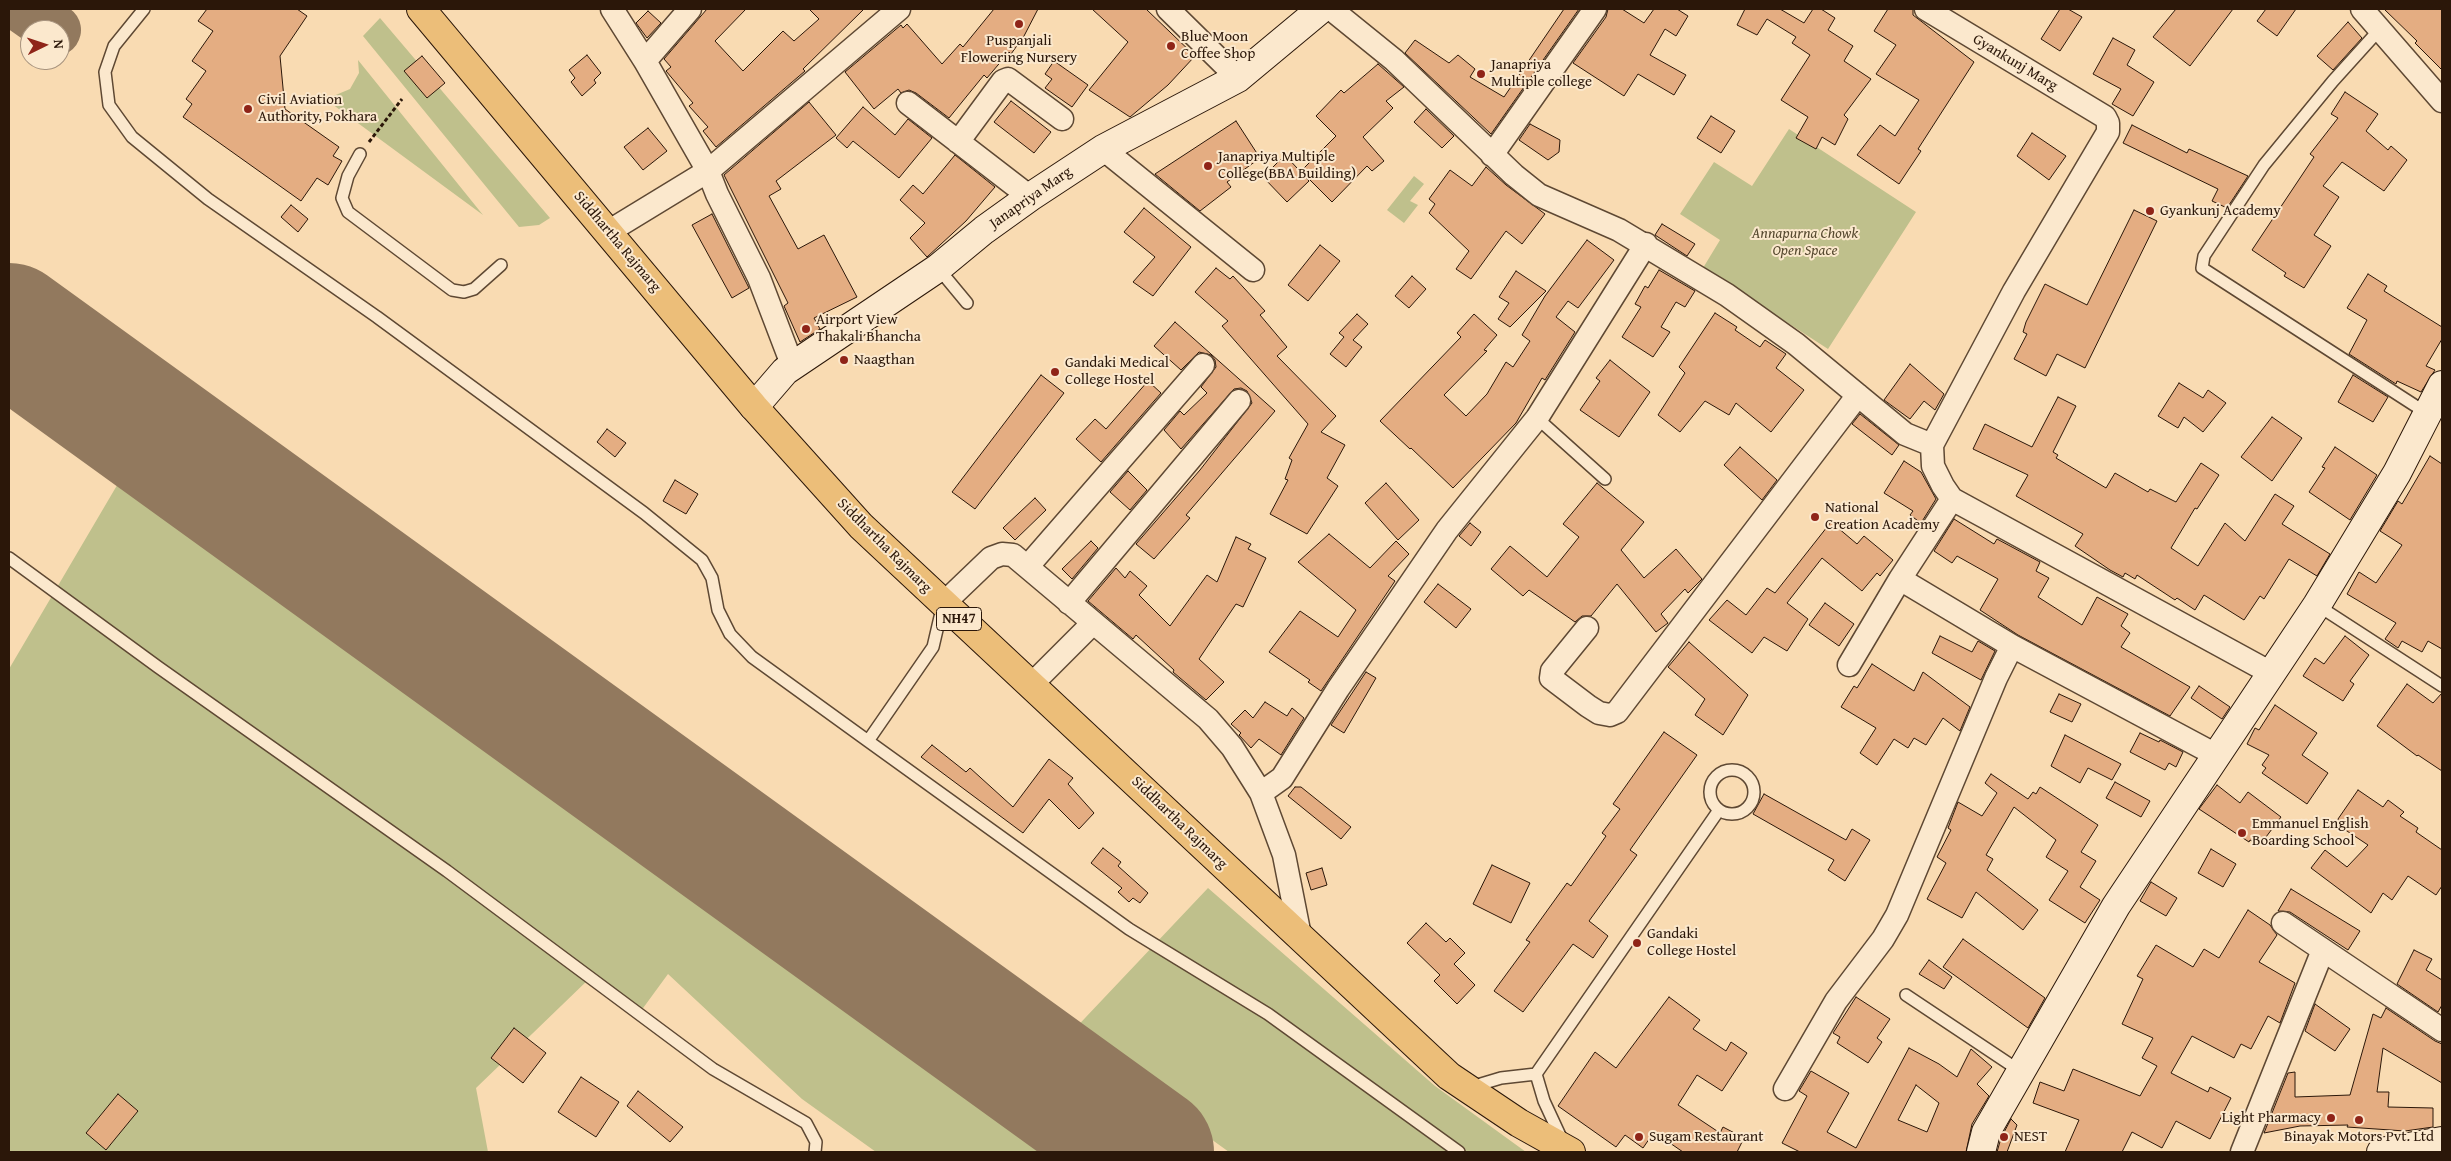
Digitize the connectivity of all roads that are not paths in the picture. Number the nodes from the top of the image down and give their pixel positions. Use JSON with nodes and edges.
{"nodes":[{"id":1,"x":144,"y":9,"type":"edge"},
{"id":2,"x":422,"y":9,"type":"edge"},
{"id":3,"x":612,"y":9,"type":"edge"},
{"id":4,"x":690,"y":9,"type":"edge"},
{"id":5,"x":899,"y":9,"type":"edge"},
{"id":6,"x":1168,"y":9,"type":"edge"},
{"id":7,"x":1321,"y":9,"type":"edge"},
{"id":8,"x":1331,"y":9,"type":"edge"},
{"id":9,"x":1595,"y":9,"type":"edge"},
{"id":10,"x":1926,"y":9,"type":"edge"},
{"id":11,"x":2362,"y":9,"type":"edge"},
{"id":12,"x":2380,"y":29,"type":"junction"},
{"id":13,"x":646,"y":61,"type":"junction"},
{"id":14,"x":1238,"y":78,"type":"junction"},
{"id":15,"x":2442,"y":101,"type":"edge"},
{"id":16,"x":908,"y":103,"type":"dead end"},
{"id":17,"x":1062,"y":119,"type":"dead end"},
{"id":18,"x":958,"y":142,"type":"junction"},
{"id":19,"x":1104,"y":148,"type":"junction"},
{"id":20,"x":360,"y":154,"type":"road end"},
{"id":21,"x":1492,"y":155,"type":"junction"},
{"id":22,"x":708,"y":171,"type":"junction"},
{"id":23,"x":1030,"y":197,"type":"junction"},
{"id":24,"x":608,"y":232,"type":"junction"},
{"id":25,"x":1646,"y":244,"type":"junction"},
{"id":26,"x":501,"y":265,"type":"dead end"},
{"id":27,"x":938,"y":268,"type":"junction"},
{"id":28,"x":1253,"y":270,"type":"dead end"},
{"id":29,"x":967,"y":303,"type":"dead end"},
{"id":30,"x":1203,"y":365,"type":"dead end"},
{"id":31,"x":793,"y":367,"type":"junction"},
{"id":32,"x":2442,"y":385,"type":"edge"},
{"id":33,"x":1858,"y":395,"type":"junction"},
{"id":34,"x":1239,"y":401,"type":"dead end"},
{"id":35,"x":754,"y":407,"type":"junction"},
{"id":36,"x":2428,"y":414,"type":"junction"},
{"id":37,"x":1537,"y":418,"type":"junction"},
{"id":38,"x":1932,"y":445,"type":"junction"},
{"id":39,"x":1605,"y":479,"type":"dead end"},
{"id":40,"x":1952,"y":499,"type":"junction"},
{"id":41,"x":9,"y":558,"type":"edge"},
{"id":42,"x":1028,"y":566,"type":"junction"},
{"id":43,"x":1900,"y":579,"type":"junction"},
{"id":44,"x":943,"y":604,"type":"junction"},
{"id":45,"x":1069,"y":604,"type":"junction"},
{"id":46,"x":2317,"y":605,"type":"junction"},
{"id":47,"x":1093,"y":623,"type":"junction"},
{"id":48,"x":1587,"y":628,"type":"dead end"},
{"id":49,"x":2012,"y":646,"type":"junction"},
{"id":50,"x":1849,"y":665,"type":"dead end"},
{"id":51,"x":2271,"y":673,"type":"junction"},
{"id":52,"x":1032,"y":684,"type":"junction"},
{"id":53,"x":2442,"y":686,"type":"edge"},
{"id":54,"x":868,"y":741,"type":"junction"},
{"id":55,"x":2216,"y":755,"type":"junction"},
{"id":56,"x":1261,"y":793,"type":"junction"},
{"id":57,"x":1720,"y":810,"type":"dead end"},
{"id":58,"x":2283,"y":923,"type":"dead end"},
{"id":59,"x":1300,"y":936,"type":"junction"},
{"id":60,"x":2323,"y":950,"type":"junction"},
{"id":61,"x":1906,"y":995,"type":"dead end"},
{"id":62,"x":2442,"y":1030,"type":"edge"},
{"id":63,"x":2020,"y":1072,"type":"junction"},
{"id":64,"x":1536,"y":1074,"type":"junction"},
{"id":65,"x":1785,"y":1089,"type":"dead end"},
{"id":66,"x":1472,"y":1092,"type":"junction"},
{"id":67,"x":2442,"y":1141,"type":"edge"},
{"id":68,"x":814,"y":1152,"type":"edge"},
{"id":69,"x":1459,"y":1152,"type":"edge"},
{"id":70,"x":1564,"y":1152,"type":"edge"},
{"id":71,"x":1980,"y":1152,"type":"edge"},
{"id":72,"x":2242,"y":1152,"type":"edge"},
{"id":73,"x":2381,"y":1152,"type":"edge"}],
"edges":[{"from":1,"to":54,"type":"lane"},
{"from":2,"to":24,"type":"highway","name":"Siddhartha Rajmarg","number":"NH47"},
{"from":3,"to":13,"type":"street"},
{"from":4,"to":13,"type":"street"},
{"from":5,"to":22,"type":"street"},
{"from":6,"to":14,"type":"street"},
{"from":7,"to":14,"type":"main road","name":"Janapriya Marg"},
{"from":8,"to":21,"type":"street"},
{"from":9,"to":21,"type":"street"},
{"from":10,"to":38,"type":"street","name":"Gyankunj Marg"},
{"from":11,"to":12,"type":"street"},
{"from":12,"to":15,"type":"street"},
{"from":12,"to":36,"type":"lane"},
{"from":13,"to":22,"type":"street"},
{"from":14,"to":19,"type":"main road","name":"Janapriya Marg"},
{"from":16,"to":18,"type":"street"},
{"from":17,"to":18,"type":"street"},
{"from":18,"to":23,"type":"street"},
{"from":19,"to":23,"type":"main road","name":"Janapriya Marg"},
{"from":19,"to":28,"type":"street"},
{"from":20,"to":26,"type":"lane"},
{"from":21,"to":25,"type":"street"},
{"from":22,"to":24,"type":"street"},
{"from":22,"to":31,"type":"street"},
{"from":23,"to":27,"type":"main road","name":"Janapriya Marg"},
{"from":24,"to":35,"type":"highway","name":"Siddhartha Rajmarg","number":"NH47"},
{"from":25,"to":33,"type":"street"},
{"from":25,"to":37,"type":"street"},
{"from":27,"to":29,"type":"lane"},
{"from":27,"to":31,"type":"main road","name":"Janapriya Marg"},
{"from":30,"to":42,"type":"street"},
{"from":31,"to":35,"type":"main road","name":"Janapriya Marg"},
{"from":32,"to":36,"type":"main road"},
{"from":33,"to":38,"type":"street"},
{"from":33,"to":48,"type":"street"},
{"from":34,"to":45,"type":"street"},
{"from":35,"to":44,"type":"highway","name":"Siddhartha Rajmarg","number":"NH47"},
{"from":36,"to":46,"type":"main road"},
{"from":37,"to":39,"type":"lane"},
{"from":37,"to":56,"type":"street"},
{"from":38,"to":40,"type":"street"},
{"from":40,"to":43,"type":"street"},
{"from":40,"to":51,"type":"street"},
{"from":41,"to":68,"type":"lane"},
{"from":42,"to":44,"type":"street"},
{"from":42,"to":45,"type":"street"},
{"from":43,"to":49,"type":"street"},
{"from":43,"to":50,"type":"street"},
{"from":44,"to":52,"type":"highway","name":"Siddhartha Rajmarg","number":"NH47"},
{"from":44,"to":54,"type":"lane"},
{"from":45,"to":47,"type":"street"},
{"from":46,"to":51,"type":"main road"},
{"from":46,"to":53,"type":"lane"},
{"from":47,"to":52,"type":"street"},
{"from":47,"to":56,"type":"street"},
{"from":49,"to":55,"type":"street"},
{"from":49,"to":65,"type":"street"},
{"from":51,"to":55,"type":"main road"},
{"from":52,"to":59,"type":"highway","name":"Siddhartha Rajmarg","number":"NH47"},
{"from":54,"to":69,"type":"lane"},
{"from":55,"to":63,"type":"main road"},
{"from":56,"to":59,"type":"street"},
{"from":57,"to":64,"type":"lane"},
{"from":58,"to":60,"type":"street"},
{"from":59,"to":66,"type":"highway","name":"Siddhartha Rajmarg","number":"NH47"},
{"from":60,"to":62,"type":"street"},
{"from":60,"to":72,"type":"street"},
{"from":61,"to":63,"type":"lane"},
{"from":63,"to":71,"type":"main road"},
{"from":64,"to":66,"type":"lane"},
{"from":64,"to":70,"type":"lane"},
{"from":66,"to":70,"type":"highway","name":"Siddhartha Rajmarg","number":"NH47"},
{"from":67,"to":73,"type":"main road"}]}
